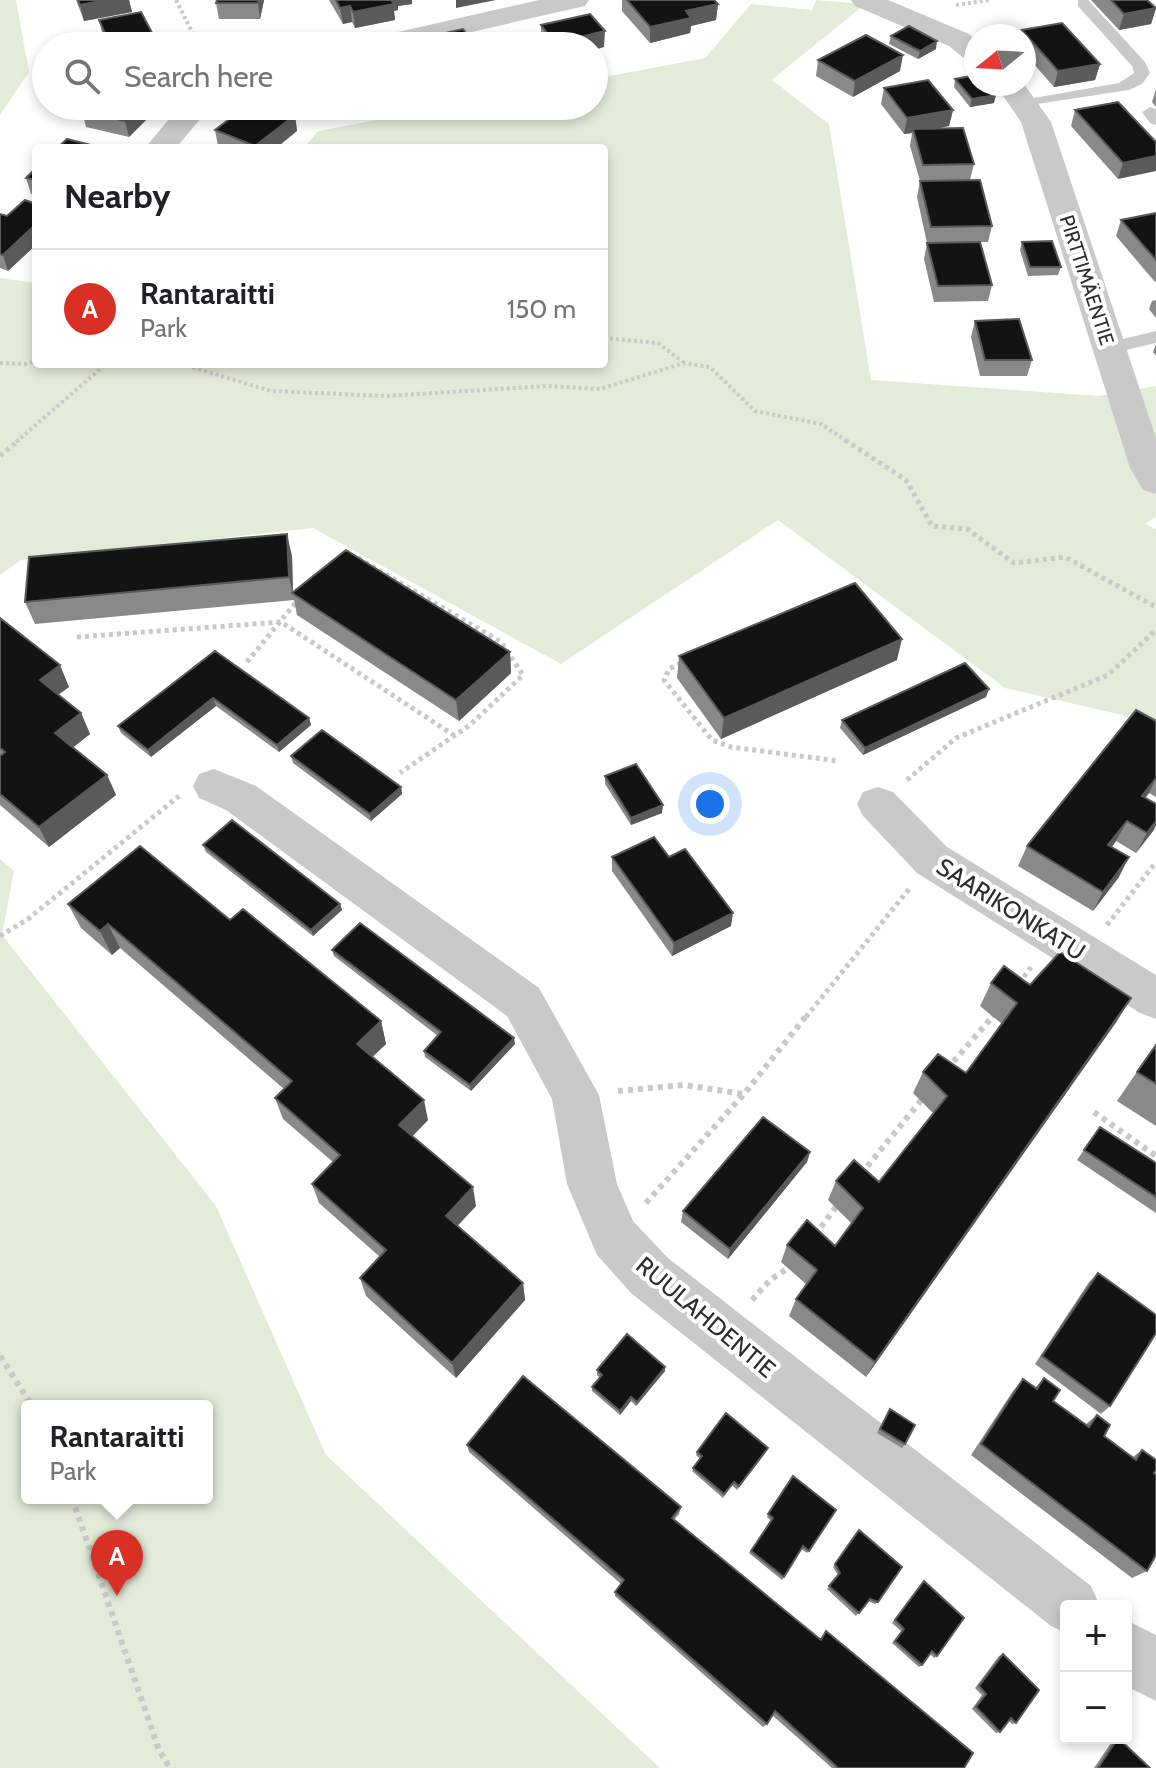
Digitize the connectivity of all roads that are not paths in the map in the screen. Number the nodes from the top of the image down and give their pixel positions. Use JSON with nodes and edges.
{"nodes":[{"id":1,"x":575,"y":0,"type":"edge"},
{"id":2,"x":865,"y":0,"type":"edge"},
{"id":3,"x":1083,"y":3,"type":"dead end"},
{"id":4,"x":434,"y":32,"type":"edge"},
{"id":5,"x":964,"y":44,"type":"edge"},
{"id":6,"x":1036,"y":93,"type":"edge"},
{"id":7,"x":1017,"y":96,"type":"edge"},
{"id":8,"x":184,"y":120,"type":"edge"},
{"id":9,"x":163,"y":144,"type":"edge"},
{"id":10,"x":1156,"y":337,"type":"edge"},
{"id":11,"x":1109,"y":348,"type":"junction"},
{"id":12,"x":1156,"y":481,"type":"edge"},
{"id":13,"x":214,"y":786,"type":"road end"},
{"id":14,"x":878,"y":804,"type":"road end"},
{"id":15,"x":1156,"y":999,"type":"edge"},
{"id":16,"x":1063,"y":1600,"type":"edge"},
{"id":17,"x":1132,"y":1654,"type":"edge"},
{"id":18,"x":1156,"y":1672,"type":"edge"}],
"edges":[{"from":1,"to":4,"type":"street"},
{"from":2,"to":5,"type":"street"},
{"from":3,"to":6,"type":"lane"},
{"from":7,"to":11,"type":"street","name":"PIRTTIMÄENTIE"},
{"from":8,"to":9,"type":"street"},
{"from":10,"to":11,"type":"lane"},
{"from":11,"to":12,"type":"street","name":"PIRTTIMÄENTIE"},
{"from":13,"to":16,"type":"street","name":"RUULAHDENTIE"},
{"from":14,"to":15,"type":"street","name":"SAARIKONKATU"},
{"from":17,"to":18,"type":"street"}]}
